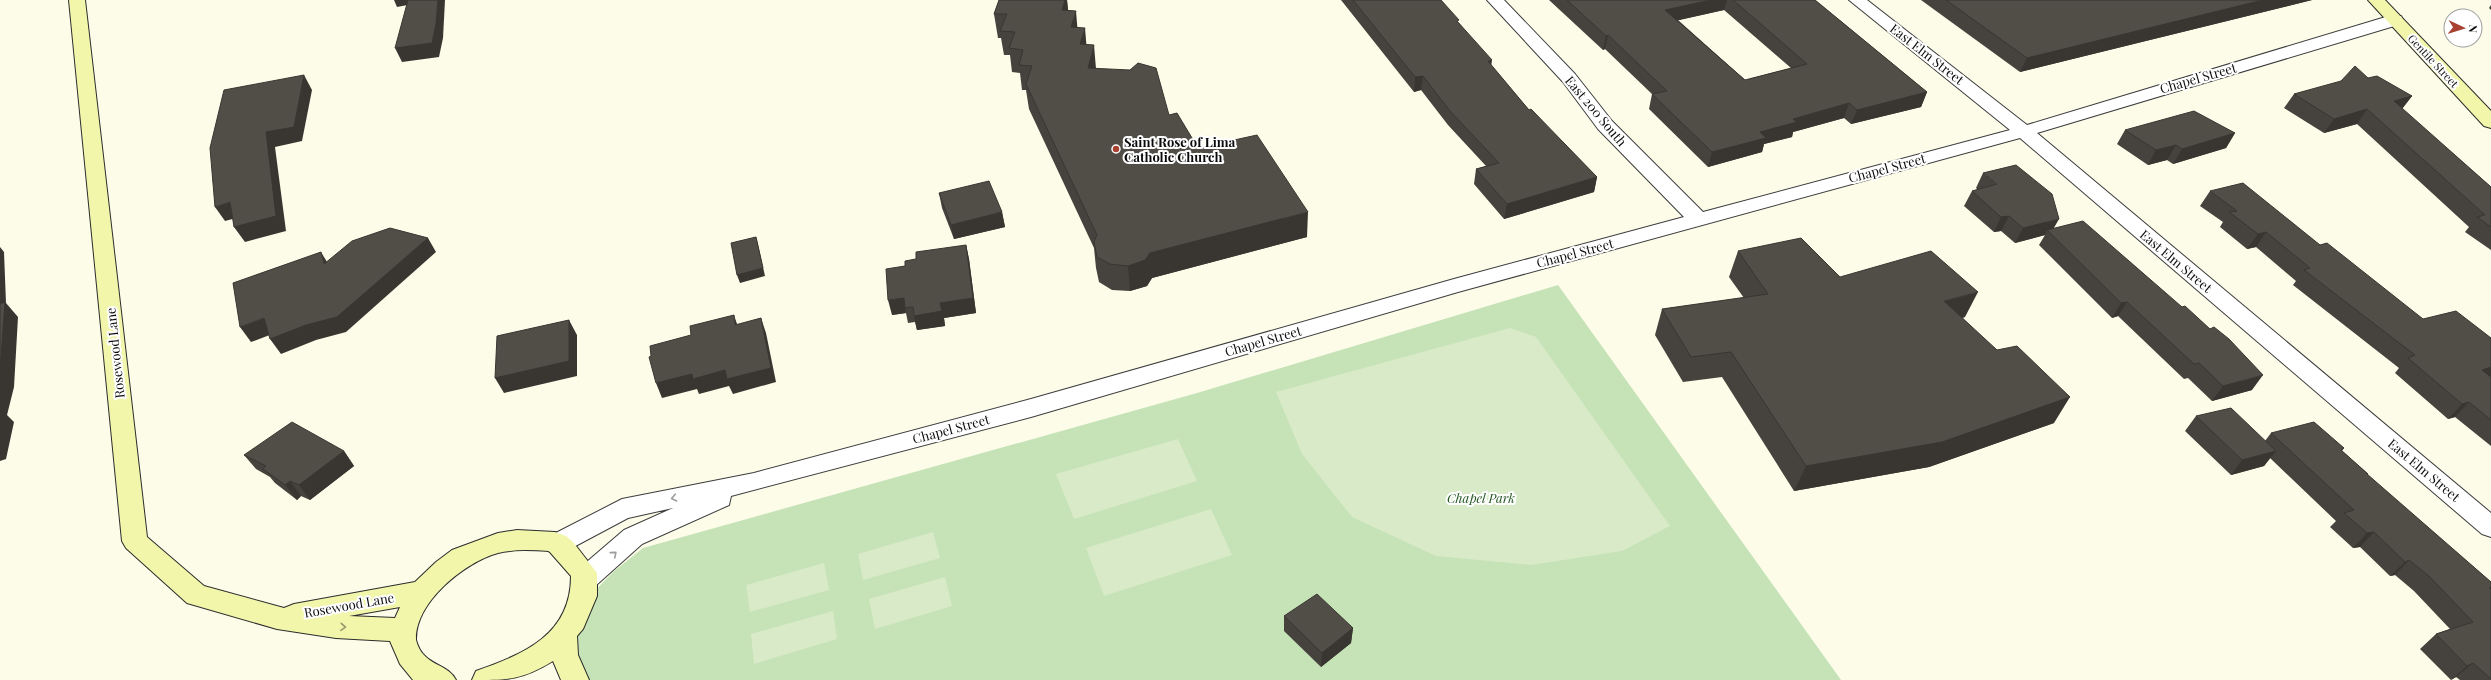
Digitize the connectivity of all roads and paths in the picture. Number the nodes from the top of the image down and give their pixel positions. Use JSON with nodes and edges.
{"nodes":[{"id":1,"x":77,"y":0,"type":"edge"},
{"id":2,"x":1495,"y":0,"type":"edge"},
{"id":3,"x":1857,"y":0,"type":"edge"},
{"id":4,"x":2376,"y":0,"type":"edge"},
{"id":5,"x":2395,"y":20,"type":"junction"},
{"id":6,"x":2491,"y":122,"type":"edge"},
{"id":7,"x":2022,"y":132,"type":"junction"},
{"id":8,"x":1699,"y":220,"type":"junction"},
{"id":9,"x":754,"y":482,"type":"junction"},
{"id":10,"x":2491,"y":527,"type":"edge"},
{"id":11,"x":557,"y":544,"type":"junction"},
{"id":12,"x":584,"y":580,"type":"junction"},
{"id":13,"x":422,"y":592,"type":"junction"},
{"id":14,"x":277,"y":618,"type":"junction"},
{"id":15,"x":403,"y":630,"type":"junction"},
{"id":16,"x":564,"y":633,"type":"junction"},
{"id":17,"x":442,"y":680,"type":"edge"},
{"id":18,"x":486,"y":680,"type":"edge"},
{"id":19,"x":575,"y":680,"type":"edge"}],
"edges":[{"from":1,"to":14,"type":"street","name":"Rosewood Lane"},
{"from":2,"to":8,"type":"street","name":"East 200 South"},
{"from":3,"to":7,"type":"street","name":"East Elm Street"},
{"from":4,"to":5,"type":"street","name":"Gentile Street"},
{"from":5,"to":6,"type":"street","name":"Gentile Street"},
{"from":5,"to":7,"type":"street","name":"Chapel Street"},
{"from":7,"to":8,"type":"street","name":"Chapel Street"},
{"from":7,"to":10,"type":"street","name":"East Elm Street"},
{"from":8,"to":9,"type":"street","name":"Chapel Street"},
{"from":9,"to":11,"type":"street","name":"Chapel Street","one_way":true},
{"from":12,"to":9,"type":"street","name":"Chapel Street","one_way":true},
{"from":11,"to":12,"type":"street"},
{"from":11,"to":13,"type":"street"},
{"from":12,"to":16,"type":"street"},
{"from":13,"to":14,"type":"street","name":"Rosewood Lane"},
{"from":13,"to":15,"type":"street"},
{"from":14,"to":15,"type":"street","name":"Rosewood Lane","one_way":true},
{"from":15,"to":17,"type":"street"},
{"from":16,"to":18,"type":"street"},
{"from":16,"to":19,"type":"street"}]}
